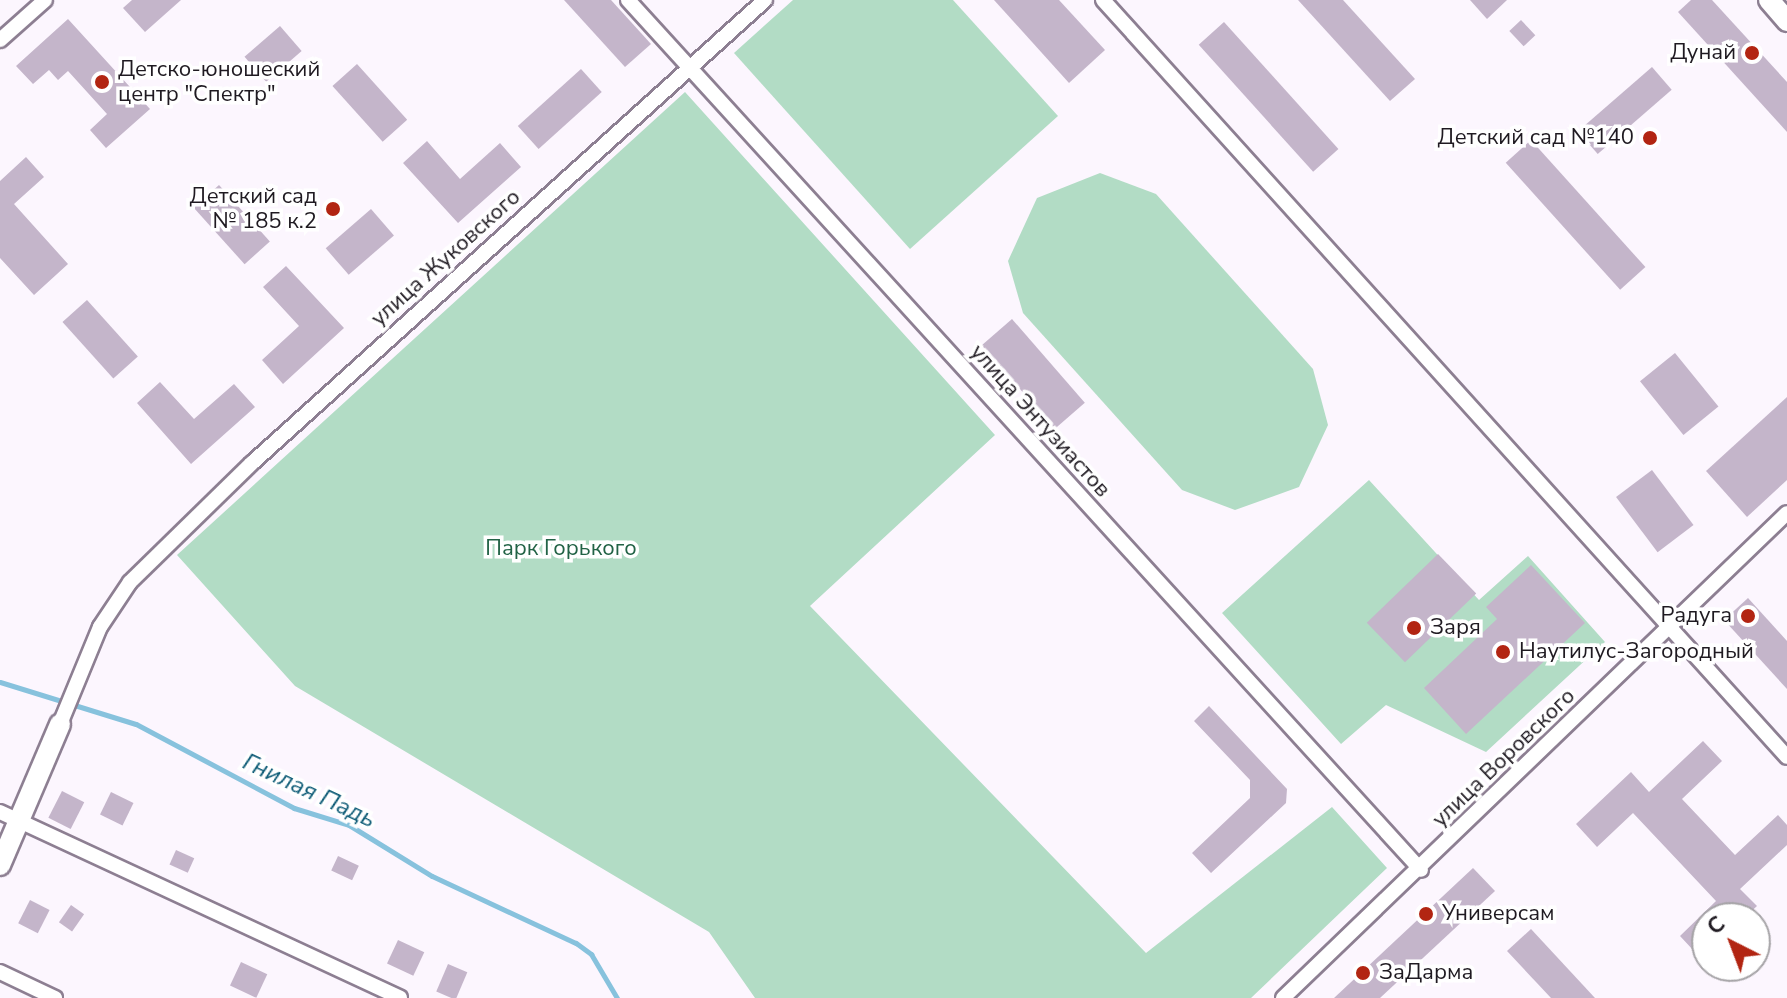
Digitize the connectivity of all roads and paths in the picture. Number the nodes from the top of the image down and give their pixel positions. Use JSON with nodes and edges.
{"nodes":[{"id":1,"x":45,"y":0,"type":"edge"},
{"id":2,"x":628,"y":0,"type":"edge"},
{"id":3,"x":765,"y":0,"type":"edge"},
{"id":4,"x":1103,"y":0,"type":"edge"},
{"id":5,"x":1769,"y":0,"type":"edge"},
{"id":6,"x":1787,"y":21,"type":"edge"},
{"id":7,"x":0,"y":40,"type":"edge"},
{"id":8,"x":689,"y":68,"type":"junction"},
{"id":9,"x":1787,"y":513,"type":"edge"},
{"id":10,"x":1669,"y":629,"type":"junction"},
{"id":11,"x":60,"y":724,"type":"joint"},
{"id":12,"x":1787,"y":757,"type":"edge"},
{"id":13,"x":10,"y":816,"type":"edge"},
{"id":14,"x":0,"y":865,"type":"edge"},
{"id":15,"x":1421,"y":870,"type":"junction"},
{"id":16,"x":0,"y":972,"type":"edge"},
{"id":17,"x":55,"y":998,"type":"edge"},
{"id":18,"x":400,"y":998,"type":"edge"},
{"id":19,"x":1283,"y":998,"type":"edge"}],
"edges":[{"from":1,"to":7,"type":"street"},
{"from":2,"to":8,"type":"street","name":"улица Энтузиастов"},
{"from":3,"to":8,"type":"street","name":"улица Жуковского"},
{"from":4,"to":10,"type":"street"},
{"from":5,"to":6,"type":"street"},
{"from":8,"to":11,"type":"street","name":"улица Жуковского"},
{"from":8,"to":15,"type":"street","name":"улица Энтузиастов"},
{"from":9,"to":10,"type":"street","name":"улица Воровского"},
{"from":10,"to":12,"type":"street"},
{"from":10,"to":15,"type":"street","name":"улица Воровского"},
{"from":11,"to":13,"type":"street"},
{"from":13,"to":14,"type":"street"},
{"from":13,"to":18,"type":"street"},
{"from":15,"to":19,"type":"street","name":"улица Воровского"},
{"from":16,"to":17,"type":"street"}]}
